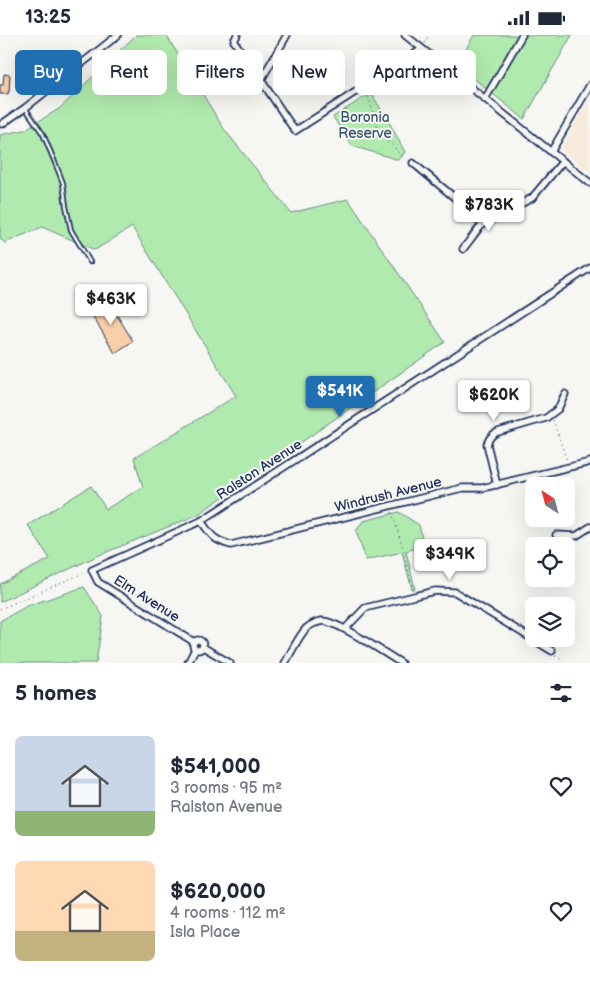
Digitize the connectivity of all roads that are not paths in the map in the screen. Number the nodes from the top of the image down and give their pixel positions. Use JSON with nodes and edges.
{"nodes":[{"id":1,"x":118,"y":35,"type":"edge"},
{"id":2,"x":238,"y":35,"type":"edge"},
{"id":3,"x":287,"y":35,"type":"edge"},
{"id":4,"x":405,"y":35,"type":"edge"},
{"id":5,"x":522,"y":35,"type":"edge"},
{"id":6,"x":422,"y":49,"type":"junction"},
{"id":7,"x":240,"y":50,"type":"edge"},
{"id":8,"x":263,"y":77,"type":"edge"},
{"id":9,"x":263,"y":83,"type":"edge"},
{"id":10,"x":590,"y":85,"type":"edge"},
{"id":11,"x":485,"y":99,"type":"junction"},
{"id":12,"x":25,"y":108,"type":"junction"},
{"id":13,"x":2,"y":124,"type":"dead end"},
{"id":14,"x":551,"y":152,"type":"junction"},
{"id":15,"x":563,"y":161,"type":"junction"},
{"id":16,"x":412,"y":163,"type":"road end"},
{"id":17,"x":590,"y":183,"type":"edge"},
{"id":18,"x":485,"y":223,"type":"junction"},
{"id":19,"x":463,"y":249,"type":"dead end"},
{"id":20,"x":90,"y":262,"type":"dead end"},
{"id":21,"x":590,"y":268,"type":"edge"},
{"id":22,"x":565,"y":394,"type":"dead end"},
{"id":23,"x":590,"y":462,"type":"edge"},
{"id":24,"x":497,"y":485,"type":"junction"},
{"id":25,"x":201,"y":521,"type":"junction"},
{"id":26,"x":590,"y":527,"type":"edge"},
{"id":27,"x":556,"y":535,"type":"dead end"},
{"id":28,"x":92,"y":570,"type":"joint"},
{"id":29,"x":346,"y":629,"type":"junction"},
{"id":30,"x":194,"y":642,"type":"junction"},
{"id":31,"x":203,"y":647,"type":"junction"},
{"id":32,"x":194,"y":649,"type":"junction"},
{"id":33,"x":552,"y":651,"type":"road end"},
{"id":34,"x":188,"y":663,"type":"edge"},
{"id":35,"x":230,"y":663,"type":"edge"},
{"id":36,"x":285,"y":663,"type":"edge"},
{"id":37,"x":401,"y":663,"type":"edge"}],
"edges":[{"from":1,"to":12,"type":"street"},
{"from":2,"to":7,"type":"street"},
{"from":3,"to":8,"type":"street"},
{"from":4,"to":6,"type":"street"},
{"from":5,"to":11,"type":"street"},
{"from":6,"to":9,"type":"street"},
{"from":6,"to":11,"type":"street"},
{"from":10,"to":14,"type":"street"},
{"from":11,"to":14,"type":"street"},
{"from":12,"to":13,"type":"street"},
{"from":12,"to":20,"type":"lane"},
{"from":14,"to":15,"type":"street"},
{"from":15,"to":17,"type":"street"},
{"from":15,"to":18,"type":"street"},
{"from":16,"to":18,"type":"street"},
{"from":18,"to":19,"type":"street"},
{"from":21,"to":25,"type":"street","name":"Ralston Avenue"},
{"from":22,"to":24,"type":"street"},
{"from":23,"to":24,"type":"street","name":"Windrush Avenue"},
{"from":24,"to":25,"type":"street","name":"Windrush Avenue"},
{"from":25,"to":28,"type":"street","name":"Ralston Avenue"},
{"from":26,"to":27,"type":"street"},
{"from":28,"to":30,"type":"street","name":"Elm Avenue"},
{"from":29,"to":33,"type":"street"},
{"from":29,"to":36,"type":"street"},
{"from":29,"to":37,"type":"street"},
{"from":30,"to":31,"type":"street"},
{"from":30,"to":32,"type":"street"},
{"from":31,"to":32,"type":"street"},
{"from":31,"to":35,"type":"street"},
{"from":32,"to":34,"type":"street"}]}
